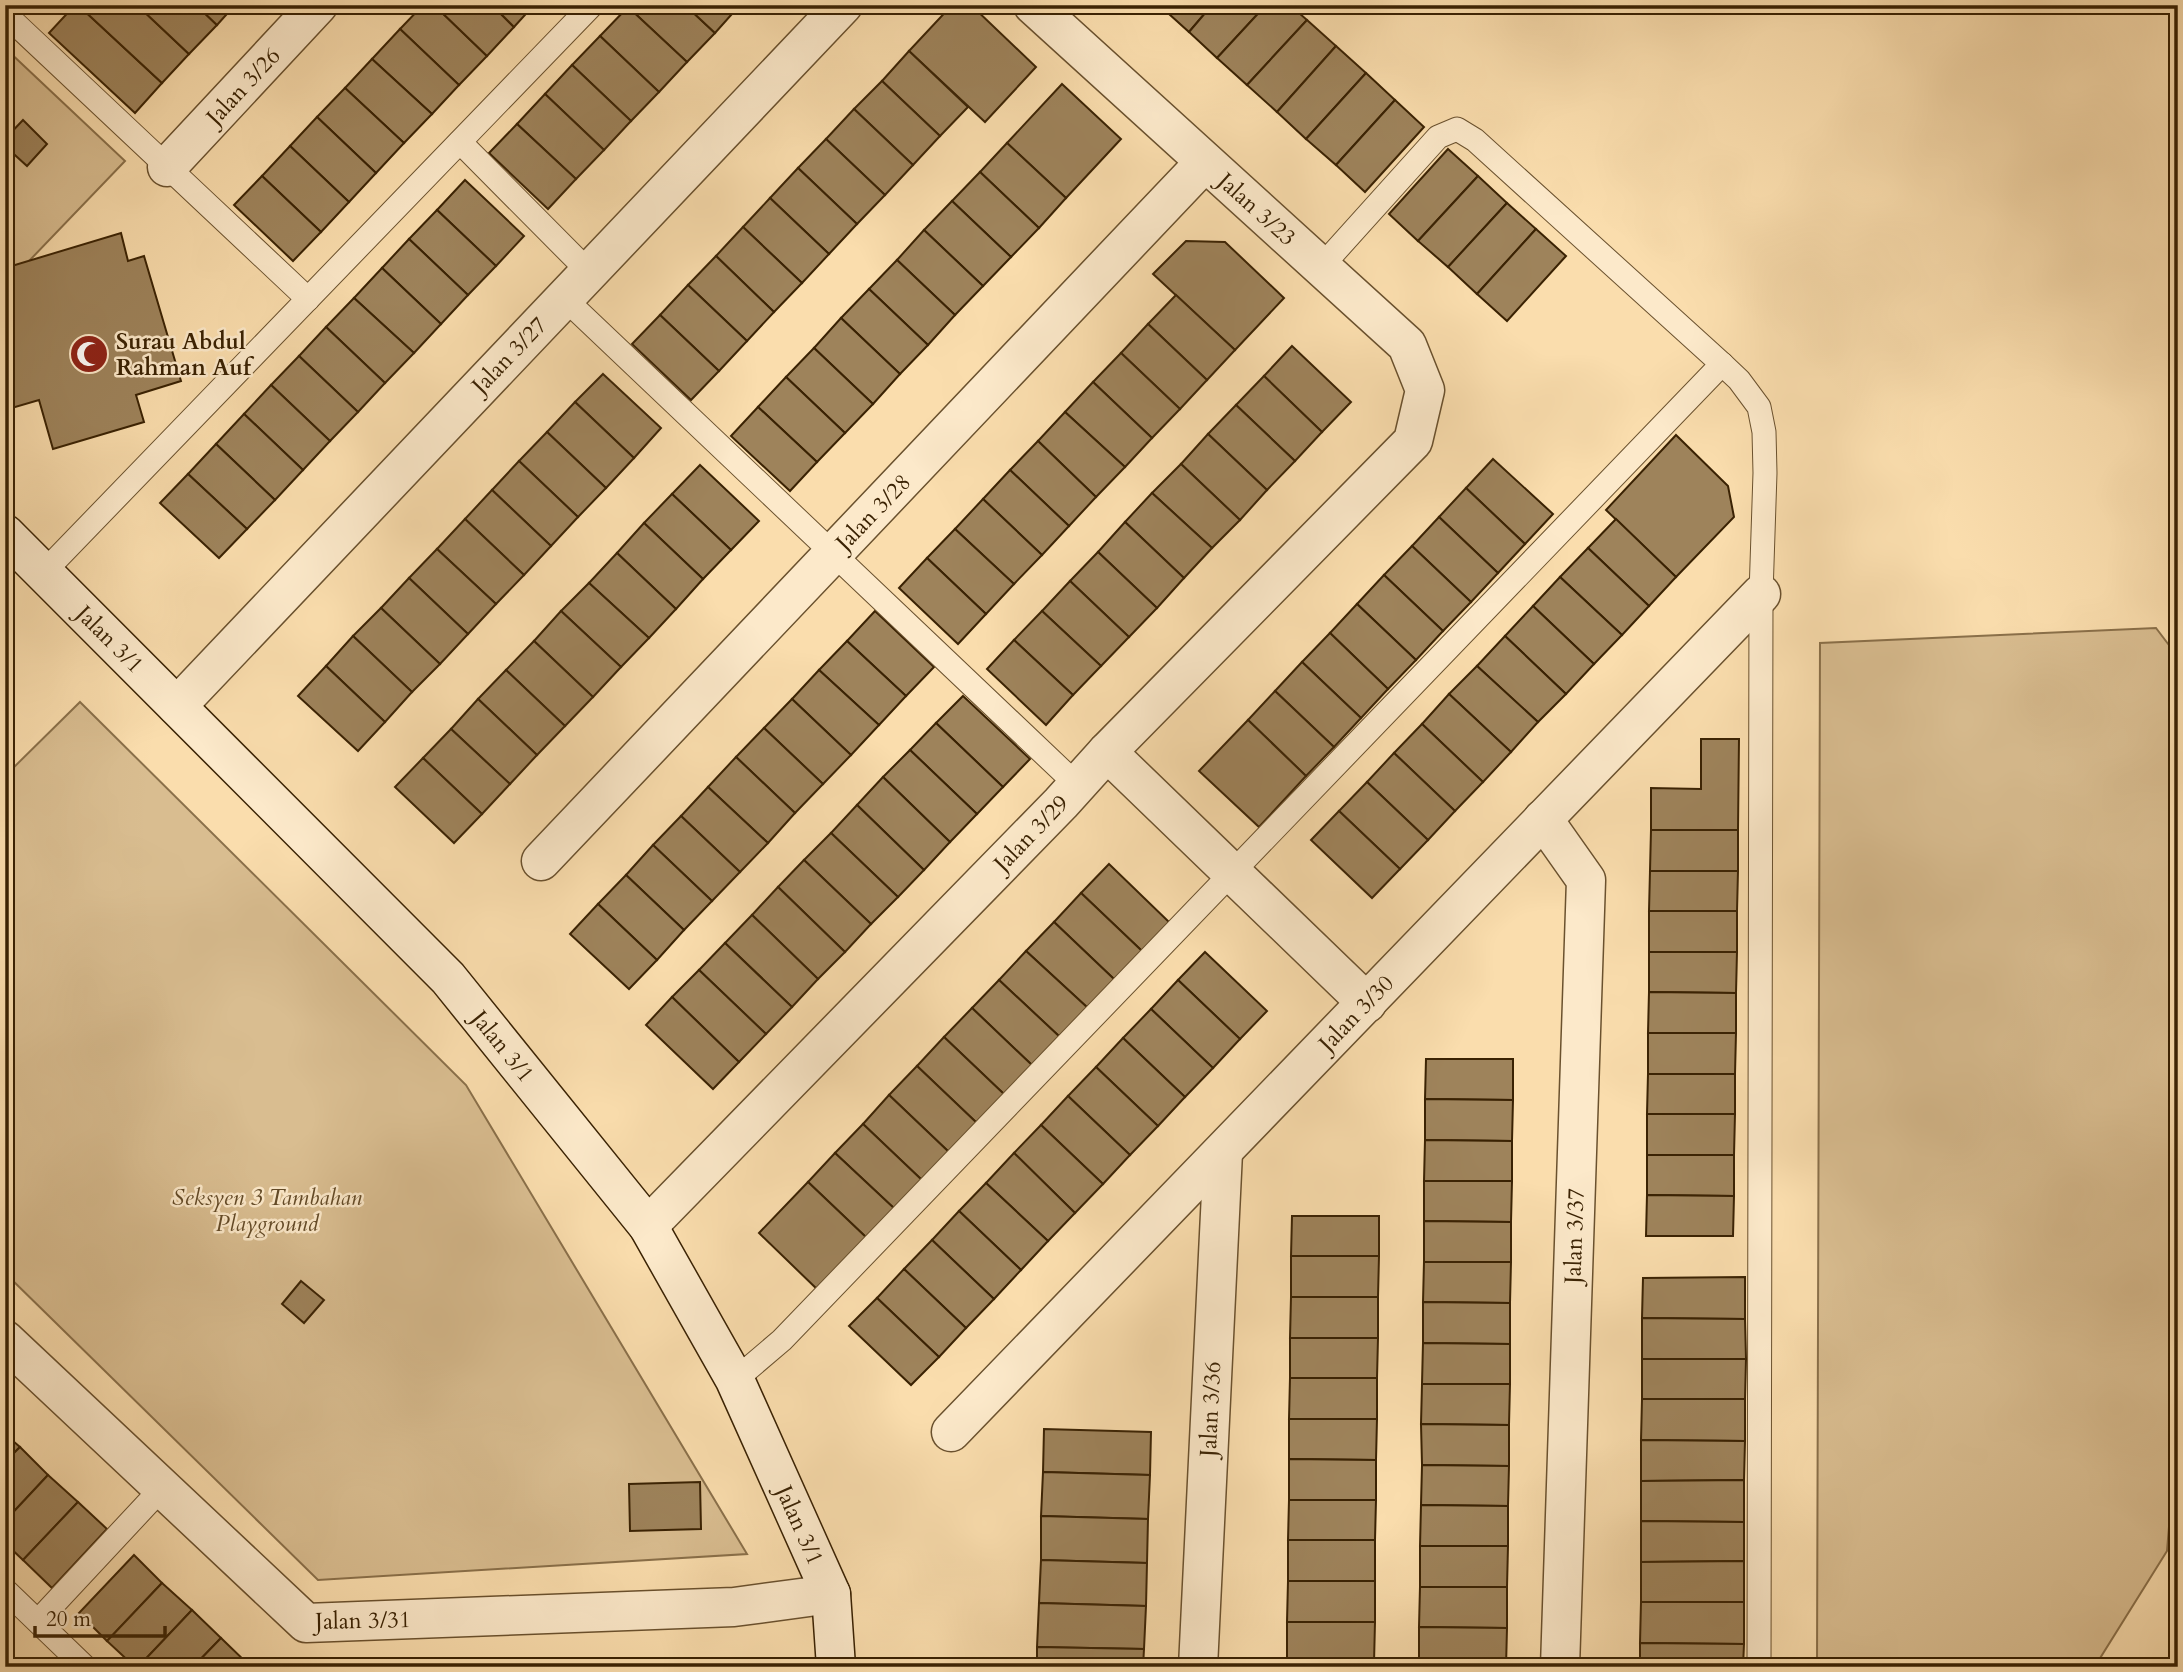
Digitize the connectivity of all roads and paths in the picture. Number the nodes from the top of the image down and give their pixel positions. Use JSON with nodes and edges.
{"nodes":[{"id":1,"x":318,"y":5,"type":"edge"},
{"id":2,"x":592,"y":5,"type":"edge"},
{"id":3,"x":843,"y":5,"type":"edge"},
{"id":4,"x":1033,"y":5,"type":"edge"},
{"id":5,"x":5,"y":14,"type":"edge"},
{"id":6,"x":460,"y":142,"type":"junction"},
{"id":7,"x":1206,"y":162,"type":"junction"},
{"id":8,"x":167,"y":167,"type":"junction"},
{"id":9,"x":1321,"y":267,"type":"junction"},
{"id":10,"x":577,"y":285,"type":"junction"},
{"id":11,"x":308,"y":299,"type":"junction"},
{"id":12,"x":1722,"y":364,"type":"junction"},
{"id":13,"x":1413,"y":441,"type":"joint"},
{"id":14,"x":5,"y":534,"type":"edge"},
{"id":15,"x":834,"y":554,"type":"junction"},
{"id":16,"x":44,"y":572,"type":"junction"},
{"id":17,"x":1761,"y":594,"type":"junction"},
{"id":18,"x":177,"y":706,"type":"junction"},
{"id":19,"x":1107,"y":752,"type":"junction"},
{"id":20,"x":1077,"y":785,"type":"junction"},
{"id":21,"x":1544,"y":820,"type":"junction"},
{"id":22,"x":541,"y":861,"type":"dead end"},
{"id":23,"x":1233,"y":873,"type":"junction"},
{"id":24,"x":1367,"y":1003,"type":"junction"},
{"id":25,"x":1223,"y":1152,"type":"junction"},
{"id":26,"x":648,"y":1226,"type":"junction"},
{"id":27,"x":5,"y":1339,"type":"edge"},
{"id":28,"x":735,"y":1380,"type":"junction"},
{"id":29,"x":951,"y":1432,"type":"dead end"},
{"id":30,"x":162,"y":1488,"type":"junction"},
{"id":31,"x":5,"y":1590,"type":"edge"},
{"id":32,"x":831,"y":1594,"type":"junction"},
{"id":33,"x":38,"y":1621,"type":"junction"},
{"id":34,"x":85,"y":1667,"type":"edge"},
{"id":35,"x":836,"y":1667,"type":"edge"},
{"id":36,"x":1198,"y":1667,"type":"edge"},
{"id":37,"x":1560,"y":1667,"type":"edge"},
{"id":38,"x":1759,"y":1667,"type":"edge"}],
"edges":[{"from":1,"to":8,"type":"street","name":"Jalan 3/26"},
{"from":2,"to":6,"type":"lane"},
{"from":3,"to":10,"type":"street","name":"Jalan 3/27"},
{"from":4,"to":7,"type":"street","name":"Jalan 3/23"},
{"from":5,"to":8,"type":"lane"},
{"from":6,"to":10,"type":"lane"},
{"from":6,"to":11,"type":"lane"},
{"from":7,"to":9,"type":"street","name":"Jalan 3/23"},
{"from":7,"to":15,"type":"street","name":"Jalan 3/28"},
{"from":8,"to":11,"type":"lane"},
{"from":9,"to":12,"type":"lane"},
{"from":9,"to":13,"type":"street","name":"Jalan 3/23"},
{"from":10,"to":15,"type":"lane"},
{"from":10,"to":18,"type":"street","name":"Jalan 3/27"},
{"from":11,"to":16,"type":"lane"},
{"from":12,"to":17,"type":"lane"},
{"from":12,"to":23,"type":"lane"},
{"from":13,"to":19,"type":"street","name":"Jalan 3/29"},
{"from":14,"to":16,"type":"street","name":"Jalan 3/1"},
{"from":15,"to":20,"type":"lane"},
{"from":15,"to":22,"type":"street","name":"Jalan 3/28"},
{"from":16,"to":18,"type":"street","name":"Jalan 3/1"},
{"from":17,"to":21,"type":"street","name":"Jalan 3/30"},
{"from":17,"to":38,"type":"lane"},
{"from":18,"to":26,"type":"street","name":"Jalan 3/1"},
{"from":19,"to":20,"type":"street","name":"Jalan 3/29"},
{"from":19,"to":23,"type":"street"},
{"from":20,"to":26,"type":"street","name":"Jalan 3/29"},
{"from":21,"to":24,"type":"street","name":"Jalan 3/30"},
{"from":21,"to":37,"type":"street","name":"Jalan 3/37"},
{"from":23,"to":24,"type":"street"},
{"from":23,"to":28,"type":"lane"},
{"from":24,"to":25,"type":"street","name":"Jalan 3/30"},
{"from":25,"to":29,"type":"street","name":"Jalan 3/30"},
{"from":25,"to":36,"type":"street","name":"Jalan 3/36"},
{"from":26,"to":28,"type":"street","name":"Jalan 3/1"},
{"from":27,"to":30,"type":"street","name":"Jalan 3/31"},
{"from":28,"to":32,"type":"street","name":"Jalan 3/1"},
{"from":30,"to":32,"type":"street","name":"Jalan 3/31"},
{"from":30,"to":33,"type":"lane"},
{"from":31,"to":33,"type":"lane"},
{"from":32,"to":35,"type":"street","name":"Jalan 3/1"},
{"from":33,"to":34,"type":"lane"}]}
